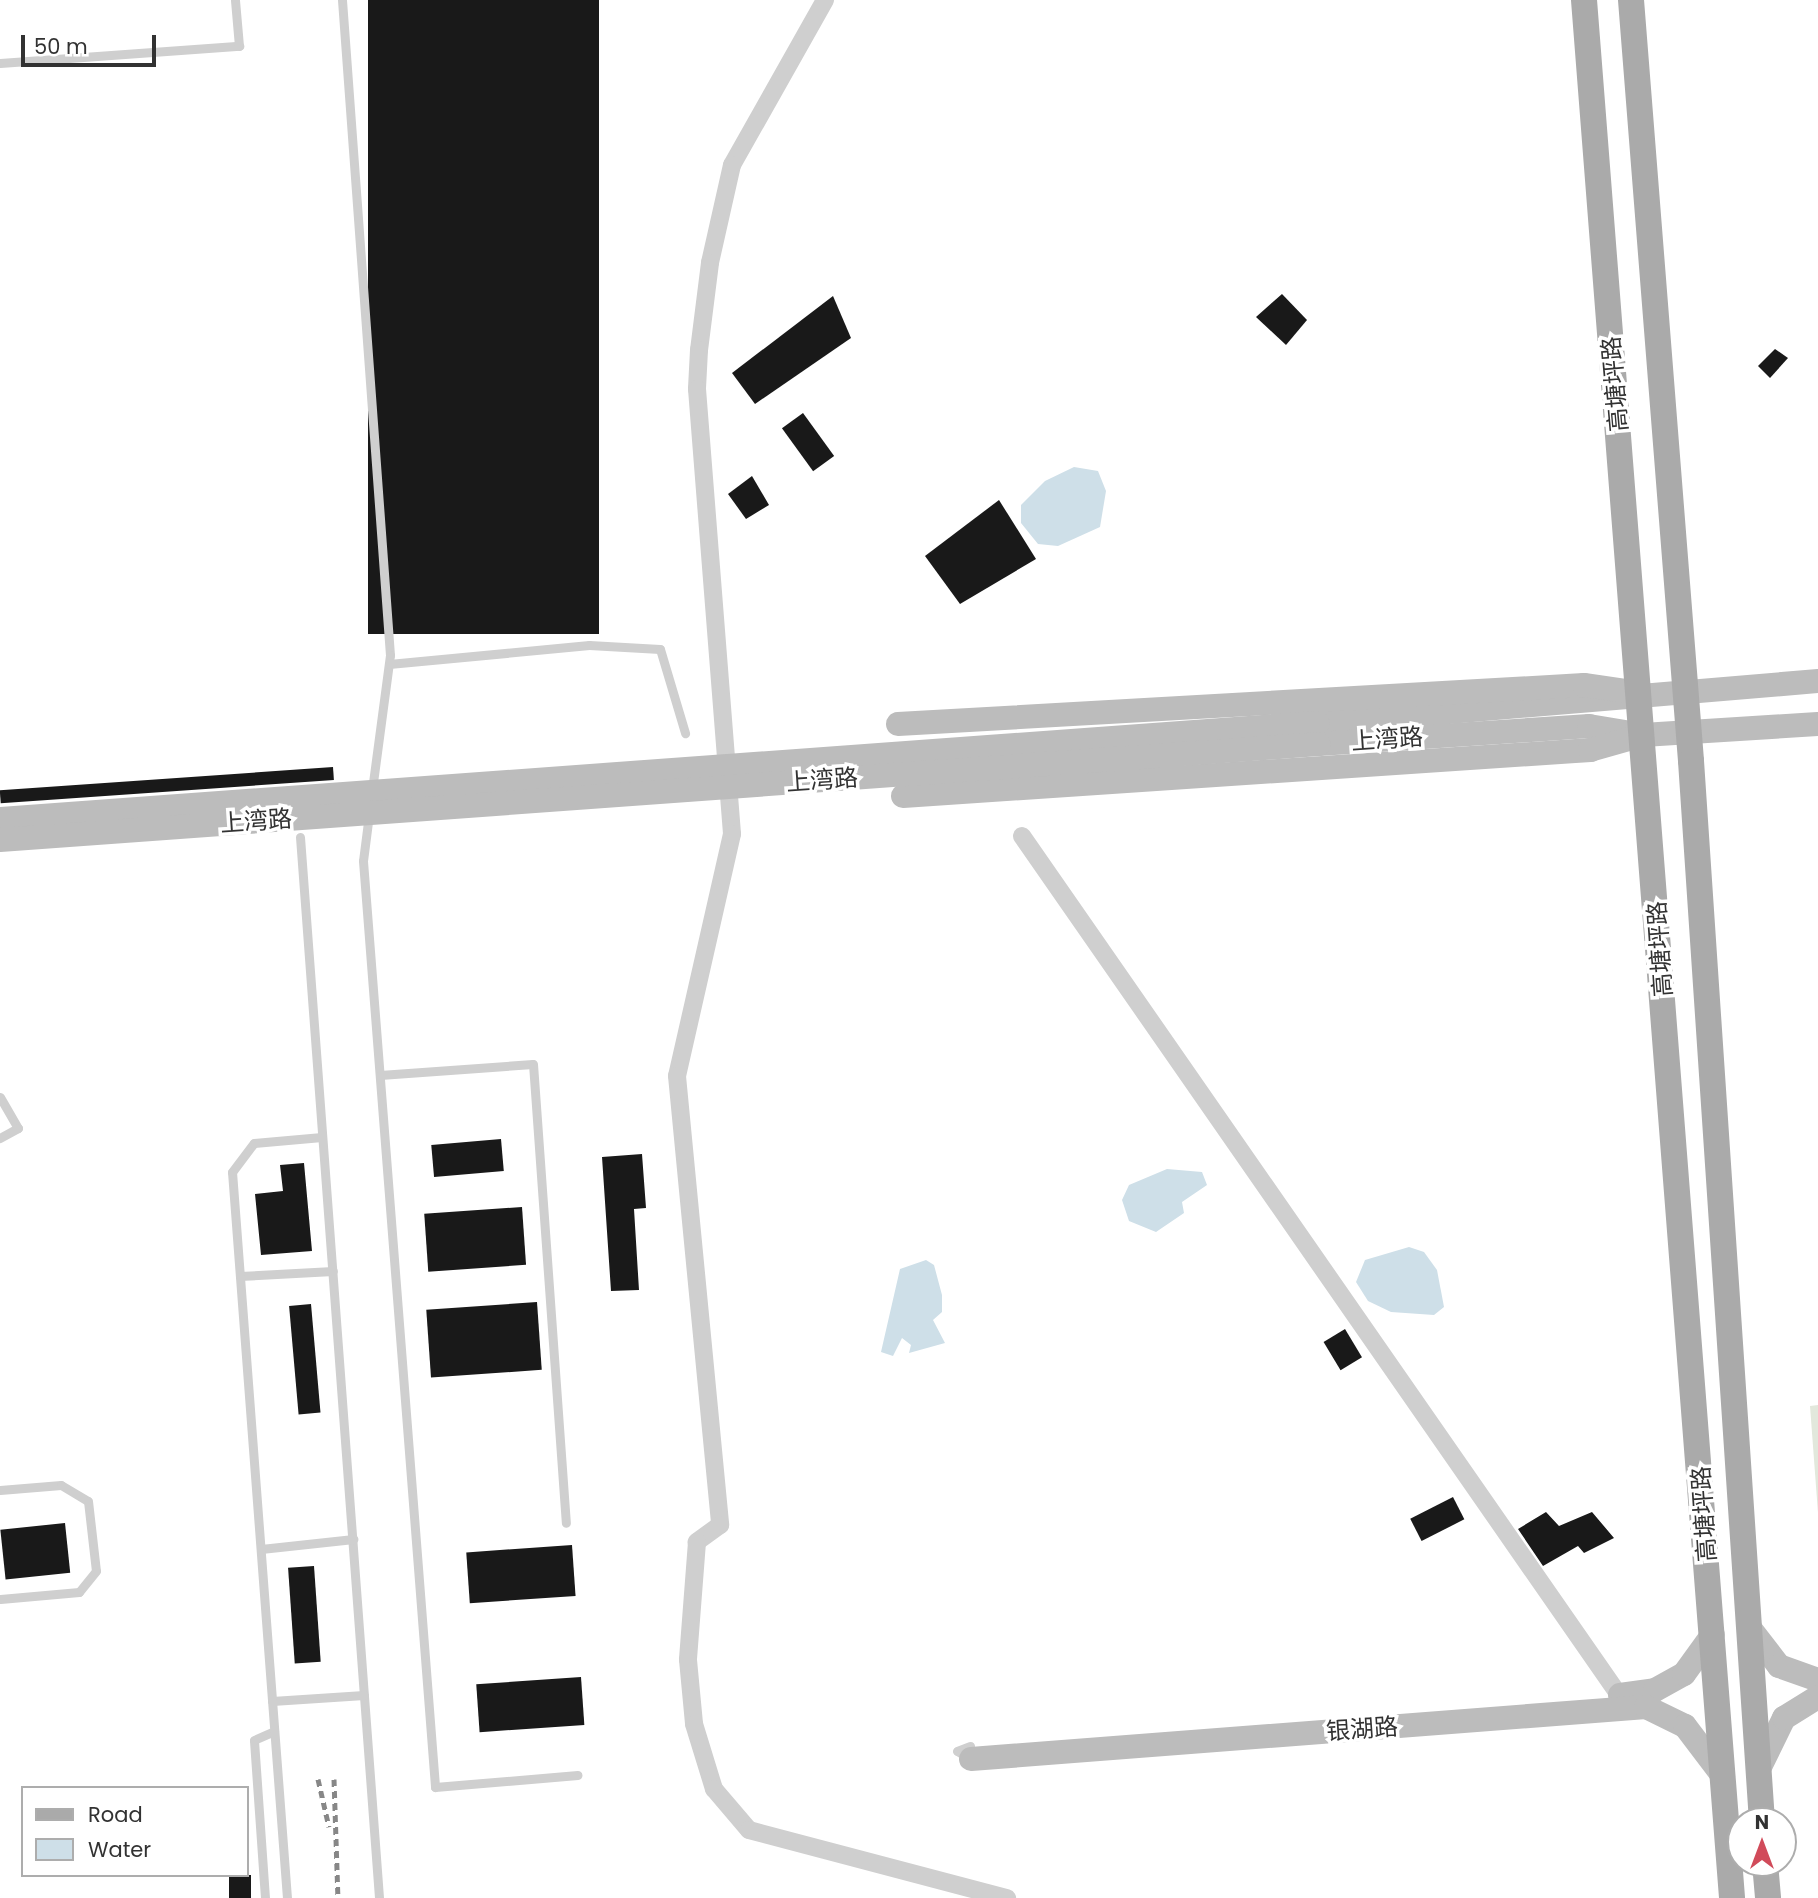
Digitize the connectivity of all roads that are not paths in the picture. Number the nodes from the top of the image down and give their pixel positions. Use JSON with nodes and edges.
{"nodes":[{"id":1,"x":235,"y":0,"type":"edge"},
{"id":2,"x":342,"y":0,"type":"edge"},
{"id":3,"x":825,"y":0,"type":"edge"},
{"id":4,"x":1584,"y":0,"type":"edge"},
{"id":5,"x":1631,"y":0,"type":"edge"},
{"id":6,"x":0,"y":63,"type":"edge"},
{"id":7,"x":389,"y":664,"type":"junction"},
{"id":8,"x":1818,"y":681,"type":"edge"},
{"id":9,"x":1685,"y":690,"type":"junction"},
{"id":10,"x":1640,"y":693,"type":"junction"},
{"id":11,"x":898,"y":724,"type":"joint"},
{"id":12,"x":1818,"y":724,"type":"edge"},
{"id":13,"x":1689,"y":732,"type":"junction"},
{"id":14,"x":685,"y":733,"type":"dead end"},
{"id":15,"x":1319,"y":733,"type":"junction"},
{"id":16,"x":1643,"y":735,"type":"junction"},
{"id":17,"x":903,"y":796,"type":"joint"},
{"id":18,"x":0,"y":819,"type":"edge"},
{"id":19,"x":1022,"y":836,"type":"dead end"},
{"id":20,"x":300,"y":837,"type":"dead end"},
{"id":21,"x":0,"y":840,"type":"edge"},
{"id":22,"x":380,"y":1075,"type":"junction"},
{"id":23,"x":0,"y":1097,"type":"edge"},
{"id":24,"x":322,"y":1137,"type":"junction"},
{"id":25,"x":0,"y":1138,"type":"edge"},
{"id":26,"x":332,"y":1271,"type":"junction"},
{"id":27,"x":240,"y":1276,"type":"junction"},
{"id":28,"x":0,"y":1490,"type":"edge"},
{"id":29,"x":566,"y":1523,"type":"dead end"},
{"id":30,"x":353,"y":1539,"type":"junction"},
{"id":31,"x":261,"y":1549,"type":"junction"},
{"id":32,"x":0,"y":1599,"type":"edge"},
{"id":33,"x":1749,"y":1627,"type":"junction"},
{"id":34,"x":1713,"y":1634,"type":"junction"},
{"id":35,"x":1818,"y":1679,"type":"edge"},
{"id":36,"x":364,"y":1695,"type":"junction"},
{"id":37,"x":1619,"y":1695,"type":"junction"},
{"id":38,"x":1818,"y":1697,"type":"edge"},
{"id":39,"x":272,"y":1702,"type":"junction"},
{"id":40,"x":274,"y":1731,"type":"junction"},
{"id":41,"x":1759,"y":1770,"type":"junction"},
{"id":42,"x":577,"y":1775,"type":"dead end"},
{"id":43,"x":1723,"y":1776,"type":"junction"},
{"id":44,"x":1761,"y":1807,"type":"edge"},
{"id":45,"x":1766,"y":1877,"type":"edge"},
{"id":46,"x":265,"y":1898,"type":"edge"},
{"id":47,"x":287,"y":1898,"type":"edge"},
{"id":48,"x":379,"y":1898,"type":"edge"},
{"id":49,"x":1007,"y":1898,"type":"edge"},
{"id":50,"x":1732,"y":1898,"type":"edge"},
{"id":51,"x":1768,"y":1898,"type":"edge"}],
"edges":[{"from":1,"to":6,"type":"lane"},
{"from":2,"to":7,"type":"lane"},
{"from":3,"to":49,"type":"street"},
{"from":4,"to":10,"type":"main road","name":"高塘坪路"},
{"from":5,"to":9,"type":"main road","name":"高塘坪路"},
{"from":7,"to":14,"type":"lane"},
{"from":7,"to":22,"type":"lane"},
{"from":8,"to":9,"type":"main road","name":"上湾路"},
{"from":9,"to":10,"type":"main road","name":"上湾路"},
{"from":9,"to":13,"type":"main road","name":"高塘坪路"},
{"from":10,"to":11,"type":"main road","name":"上湾路"},
{"from":10,"to":15,"type":"main road","name":"上湾路"},
{"from":10,"to":16,"type":"main road","name":"高塘坪路"},
{"from":11,"to":17,"type":"lane"},
{"from":12,"to":13,"type":"main road","name":"上湾路"},
{"from":13,"to":16,"type":"main road","name":"上湾路"},
{"from":13,"to":33,"type":"main road","name":"高塘坪路"},
{"from":15,"to":16,"type":"main road","name":"上湾路"},
{"from":15,"to":18,"type":"main road","name":"上湾路","bridge":true},
{"from":15,"to":21,"type":"main road","name":"上湾路","bridge":true},
{"from":16,"to":17,"type":"main road","name":"上湾路"},
{"from":16,"to":34,"type":"main road","name":"高塘坪路"},
{"from":19,"to":37,"type":"street"},
{"from":20,"to":24,"type":"lane"},
{"from":22,"to":29,"type":"lane"},
{"from":22,"to":42,"type":"lane"},
{"from":23,"to":25,"type":"lane"},
{"from":24,"to":26,"type":"lane"},
{"from":24,"to":27,"type":"lane"},
{"from":26,"to":27,"type":"lane"},
{"from":26,"to":30,"type":"lane"},
{"from":27,"to":31,"type":"lane"},
{"from":28,"to":32,"type":"lane"},
{"from":30,"to":31,"type":"lane"},
{"from":30,"to":36,"type":"lane"},
{"from":31,"to":39,"type":"lane"},
{"from":33,"to":35,"type":"main road"},
{"from":33,"to":41,"type":"main road","name":"高塘坪路"},
{"from":34,"to":37,"type":"main road","name":"银湖路"},
{"from":34,"to":43,"type":"main road","name":"高塘坪路"},
{"from":36,"to":39,"type":"lane"},
{"from":36,"to":48,"type":"lane"},
{"from":37,"to":43,"type":"main road","name":"银湖路"},
{"from":38,"to":41,"type":"main road"},
{"from":39,"to":40,"type":"lane"},
{"from":40,"to":46,"type":"lane"},
{"from":40,"to":47,"type":"lane"},
{"from":41,"to":44,"type":"main road","name":"高塘坪路"},
{"from":43,"to":50,"type":"main road","name":"高塘坪路"},
{"from":45,"to":51,"type":"main road"}]}
